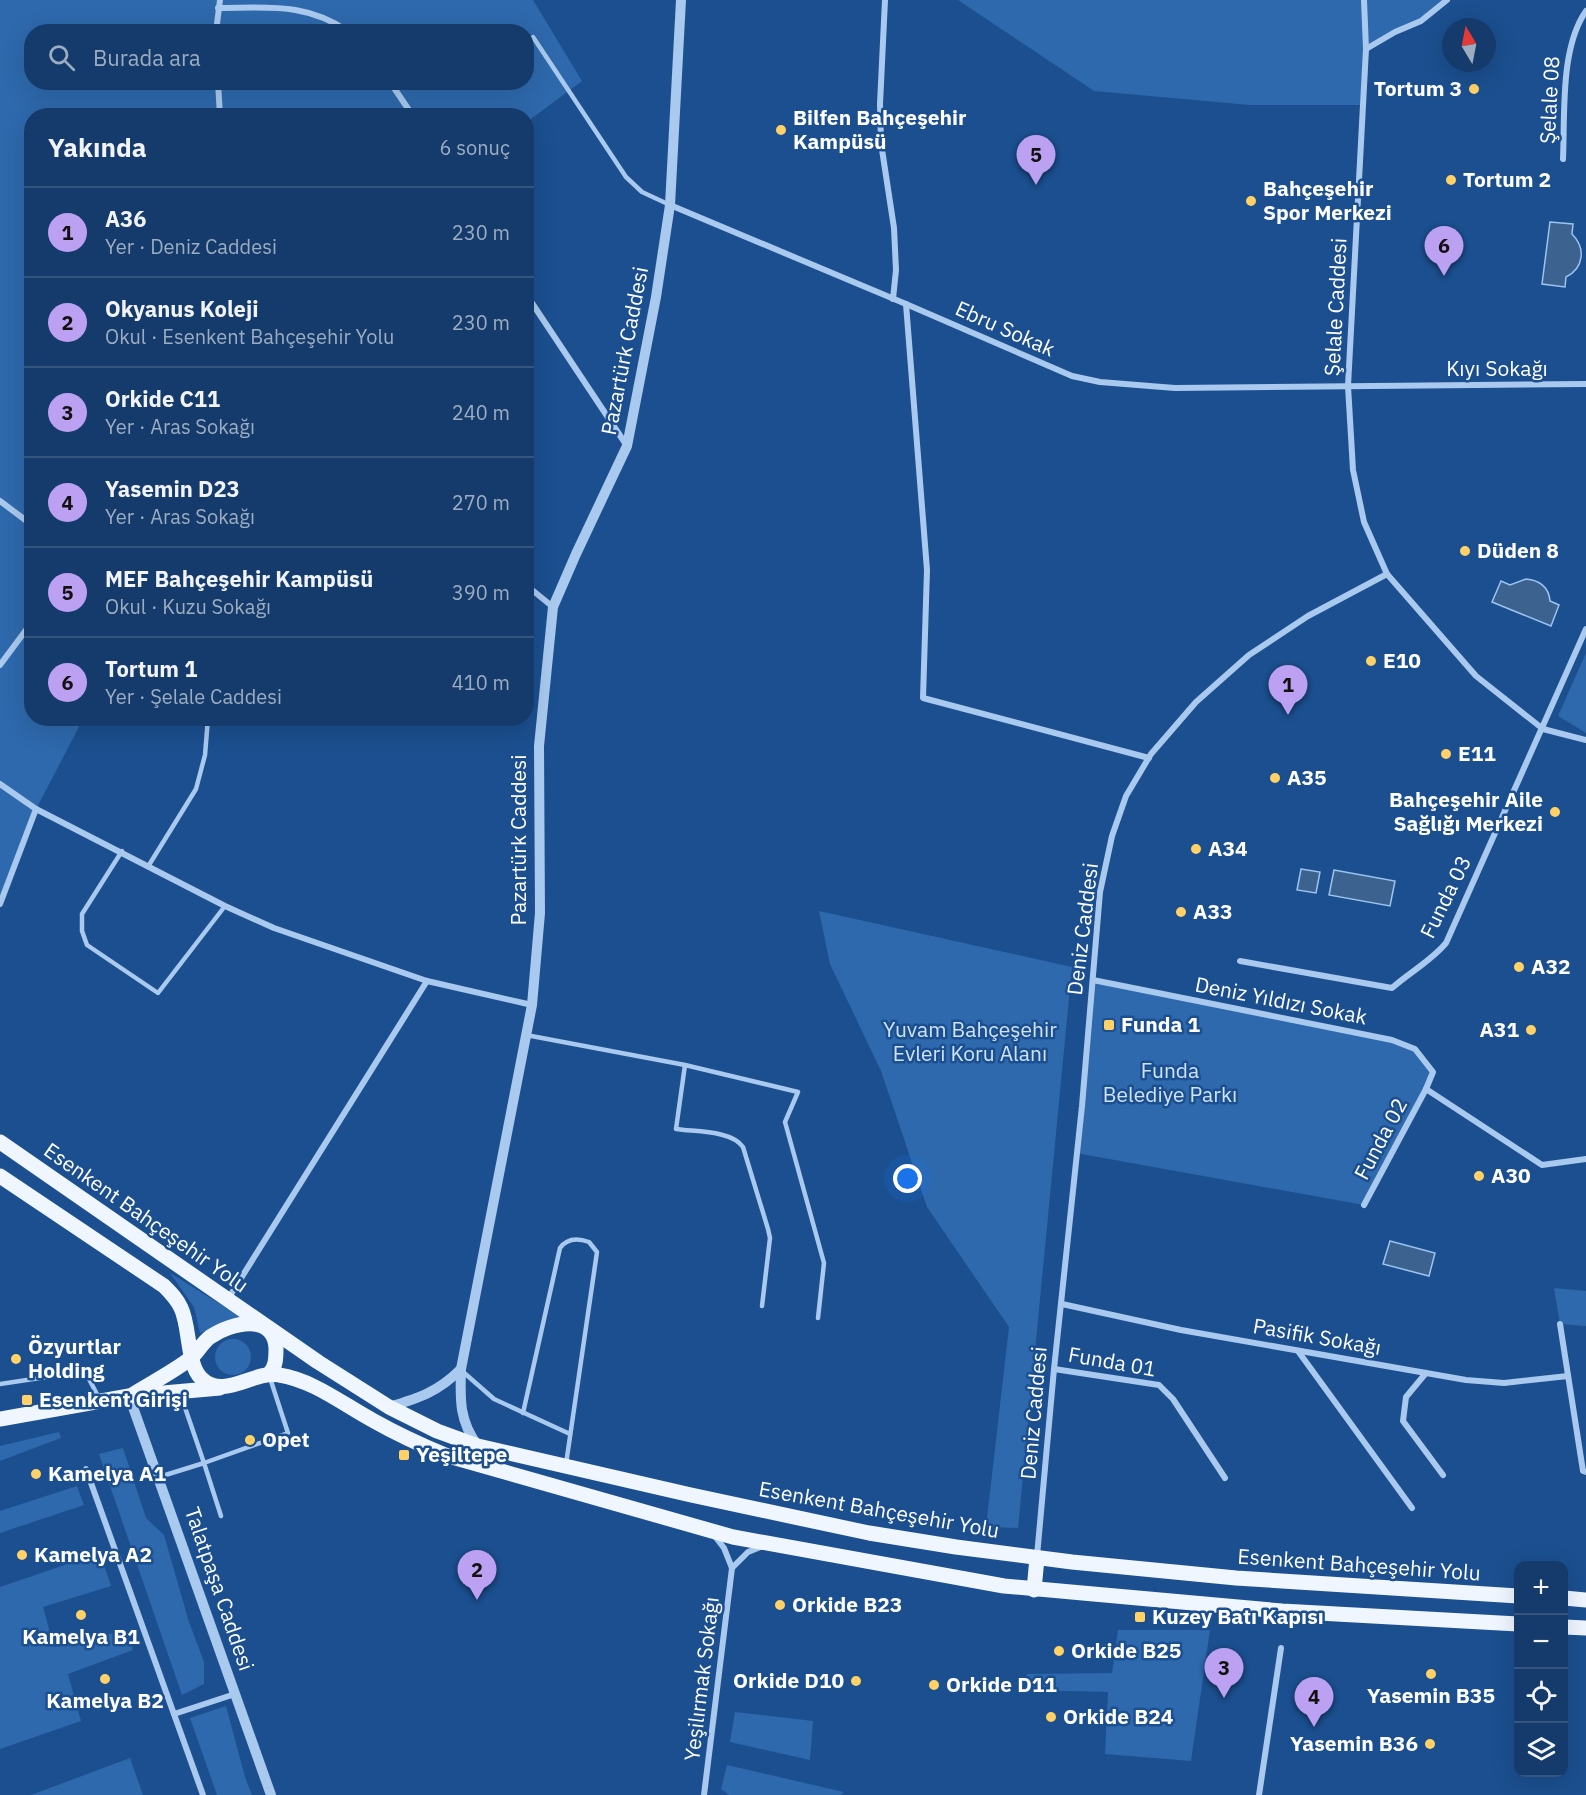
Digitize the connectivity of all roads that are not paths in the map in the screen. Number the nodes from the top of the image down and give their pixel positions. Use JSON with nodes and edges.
{"nodes":[{"id":1,"x":220,"y":0,"type":"edge"},
{"id":2,"x":681,"y":0,"type":"edge"},
{"id":3,"x":885,"y":0,"type":"edge"},
{"id":4,"x":1364,"y":0,"type":"edge"},
{"id":5,"x":1447,"y":0,"type":"edge"},
{"id":6,"x":218,"y":8,"type":"junction"},
{"id":7,"x":1586,"y":11,"type":"edge"},
{"id":8,"x":217,"y":24,"type":"edge"},
{"id":9,"x":335,"y":24,"type":"edge"},
{"id":10,"x":534,"y":39,"type":"edge"},
{"id":11,"x":1366,"y":49,"type":"junction"},
{"id":12,"x":218,"y":90,"type":"edge"},
{"id":13,"x":395,"y":90,"type":"edge"},
{"id":14,"x":220,"y":108,"type":"edge"},
{"id":15,"x":407,"y":108,"type":"edge"},
{"id":16,"x":1563,"y":159,"type":"dead end"},
{"id":17,"x":670,"y":205,"type":"junction"},
{"id":18,"x":893,"y":299,"type":"junction"},
{"id":19,"x":906,"y":304,"type":"junction"},
{"id":20,"x":534,"y":306,"type":"edge"},
{"id":21,"x":1586,"y":384,"type":"edge"},
{"id":22,"x":1348,"y":386,"type":"junction"},
{"id":23,"x":1408,"y":386,"type":"joint"},
{"id":24,"x":627,"y":446,"type":"junction"},
{"id":25,"x":0,"y":501,"type":"edge"},
{"id":26,"x":24,"y":519,"type":"edge"},
{"id":27,"x":1387,"y":574,"type":"junction"},
{"id":28,"x":534,"y":592,"type":"edge"},
{"id":29,"x":553,"y":607,"type":"junction"},
{"id":30,"x":1586,"y":629,"type":"edge"},
{"id":31,"x":24,"y":633,"type":"edge"},
{"id":32,"x":0,"y":665,"type":"edge"},
{"id":33,"x":207,"y":726,"type":"edge"},
{"id":34,"x":1543,"y":729,"type":"junction"},
{"id":35,"x":1586,"y":740,"type":"edge"},
{"id":36,"x":1149,"y":758,"type":"junction"},
{"id":37,"x":0,"y":784,"type":"edge"},
{"id":38,"x":36,"y":809,"type":"junction"},
{"id":39,"x":122,"y":851,"type":"junction"},
{"id":40,"x":149,"y":865,"type":"junction"},
{"id":41,"x":0,"y":904,"type":"edge"},
{"id":42,"x":225,"y":906,"type":"junction"},
{"id":43,"x":1240,"y":961,"type":"dead end"},
{"id":44,"x":1093,"y":980,"type":"junction"},
{"id":45,"x":427,"y":981,"type":"junction"},
{"id":46,"x":532,"y":1005,"type":"junction"},
{"id":47,"x":526,"y":1035,"type":"junction"},
{"id":48,"x":685,"y":1065,"type":"junction"},
{"id":49,"x":1426,"y":1089,"type":"junction"},
{"id":50,"x":0,"y":1142,"type":"edge"},
{"id":51,"x":1586,"y":1159,"type":"edge"},
{"id":52,"x":0,"y":1176,"type":"edge"},
{"id":53,"x":1364,"y":1205,"type":"dead end"},
{"id":54,"x":228,"y":1299,"type":"junction"},
{"id":55,"x":1062,"y":1304,"type":"junction"},
{"id":56,"x":762,"y":1306,"type":"dead end"},
{"id":57,"x":818,"y":1318,"type":"dead end"},
{"id":58,"x":1560,"y":1324,"type":"dead end"},
{"id":59,"x":268,"y":1329,"type":"junction"},
{"id":60,"x":1298,"y":1350,"type":"junction"},
{"id":61,"x":192,"y":1357,"type":"junction"},
{"id":62,"x":461,"y":1369,"type":"junction"},
{"id":63,"x":1054,"y":1369,"type":"junction"},
{"id":64,"x":1426,"y":1373,"type":"junction"},
{"id":65,"x":269,"y":1374,"type":"junction"},
{"id":66,"x":1568,"y":1376,"type":"junction"},
{"id":67,"x":0,"y":1384,"type":"edge"},
{"id":68,"x":227,"y":1387,"type":"junction"},
{"id":69,"x":180,"y":1392,"type":"junction"},
{"id":70,"x":129,"y":1396,"type":"junction"},
{"id":71,"x":101,"y":1403,"type":"junction"},
{"id":72,"x":389,"y":1407,"type":"junction"},
{"id":73,"x":523,"y":1413,"type":"junction"},
{"id":74,"x":0,"y":1419,"type":"edge"},
{"id":75,"x":570,"y":1434,"type":"junction"},
{"id":76,"x":478,"y":1446,"type":"junction"},
{"id":77,"x":204,"y":1463,"type":"junction"},
{"id":78,"x":565,"y":1466,"type":"junction"},
{"id":79,"x":86,"y":1469,"type":"dead end"},
{"id":80,"x":1586,"y":1472,"type":"edge"},
{"id":81,"x":1443,"y":1475,"type":"dead end"},
{"id":82,"x":159,"y":1478,"type":"junction"},
{"id":83,"x":1225,"y":1478,"type":"dead end"},
{"id":84,"x":1412,"y":1508,"type":"dead end"},
{"id":85,"x":221,"y":1516,"type":"dead end"},
{"id":86,"x":710,"y":1531,"type":"junction"},
{"id":87,"x":770,"y":1544,"type":"junction"},
{"id":88,"x":1037,"y":1558,"type":"junction"},
{"id":89,"x":732,"y":1568,"type":"junction"},
{"id":90,"x":1034,"y":1590,"type":"junction"},
{"id":91,"x":1514,"y":1596,"type":"edge"},
{"id":92,"x":1568,"y":1598,"type":"edge"},
{"id":93,"x":1586,"y":1599,"type":"edge"},
{"id":94,"x":1514,"y":1624,"type":"edge"},
{"id":95,"x":1568,"y":1627,"type":"edge"},
{"id":96,"x":1586,"y":1628,"type":"edge"},
{"id":97,"x":1281,"y":1648,"type":"dead end"},
{"id":98,"x":235,"y":1694,"type":"junction"},
{"id":99,"x":174,"y":1714,"type":"junction"},
{"id":100,"x":203,"y":1795,"type":"edge"},
{"id":101,"x":272,"y":1795,"type":"edge"},
{"id":102,"x":704,"y":1795,"type":"edge"},
{"id":103,"x":1259,"y":1795,"type":"edge"}],
"edges":[{"from":1,"to":6,"type":"street"},
{"from":2,"to":17,"type":"street","name":"Pazartürk Caddesi"},
{"from":3,"to":18,"type":"street"},
{"from":4,"to":11,"type":"street","name":"Şelale Caddesi"},
{"from":5,"to":11,"type":"street"},
{"from":6,"to":8,"type":"street"},
{"from":6,"to":9,"type":"street"},
{"from":7,"to":16,"type":"street","name":"Şelale 08"},
{"from":10,"to":17,"type":"lane"},
{"from":11,"to":22,"type":"street","name":"Şelale Caddesi"},
{"from":12,"to":14,"type":"street"},
{"from":13,"to":15,"type":"street"},
{"from":17,"to":18,"type":"street","name":"Ebru Sokak"},
{"from":17,"to":24,"type":"street","name":"Pazartürk Caddesi"},
{"from":18,"to":19,"type":"street","name":"Ebru Sokak"},
{"from":19,"to":22,"type":"street","name":"Ebru Sokak"},
{"from":19,"to":36,"type":"street"},
{"from":20,"to":24,"type":"street"},
{"from":21,"to":23,"type":"street","name":"Kıyı Sokağı"},
{"from":22,"to":23,"type":"street","name":"Ebru Sokak"},
{"from":22,"to":27,"type":"street","name":"Şelale Caddesi"},
{"from":24,"to":29,"type":"street","name":"Pazartürk Caddesi"},
{"from":25,"to":26,"type":"street"},
{"from":27,"to":34,"type":"street","name":"Şelale Caddesi"},
{"from":27,"to":36,"type":"street","name":"Deniz Caddesi"},
{"from":28,"to":29,"type":"street"},
{"from":29,"to":46,"type":"street","name":"Pazartürk Caddesi"},
{"from":30,"to":34,"type":"street","name":"Funda 03"},
{"from":31,"to":32,"type":"street"},
{"from":33,"to":40,"type":"lane"},
{"from":34,"to":35,"type":"street"},
{"from":34,"to":43,"type":"street","name":"Funda 03"},
{"from":36,"to":44,"type":"street","name":"Deniz Caddesi"},
{"from":37,"to":38,"type":"street"},
{"from":38,"to":39,"type":"street"},
{"from":38,"to":41,"type":"street"},
{"from":39,"to":40,"type":"street"},
{"from":39,"to":42,"type":"lane"},
{"from":40,"to":42,"type":"street"},
{"from":42,"to":45,"type":"street"},
{"from":44,"to":49,"type":"street","name":"Deniz Yıldızı Sokak"},
{"from":44,"to":55,"type":"street","name":"Deniz Caddesi"},
{"from":45,"to":46,"type":"street"},
{"from":45,"to":54,"type":"street"},
{"from":46,"to":47,"type":"street","name":"Pazartürk Caddesi"},
{"from":47,"to":48,"type":"lane"},
{"from":47,"to":62,"type":"street","name":"Pazartürk Caddesi"},
{"from":48,"to":56,"type":"lane"},
{"from":48,"to":57,"type":"lane"},
{"from":49,"to":51,"type":"street"},
{"from":49,"to":53,"type":"street","name":"Funda 02"},
{"from":50,"to":54,"type":"main road","name":"Esenkent Bahçeşehir Yolu"},
{"from":52,"to":61,"type":"main road"},
{"from":54,"to":59,"type":"main road","name":"Esenkent Bahçeşehir Yolu"},
{"from":55,"to":60,"type":"street","name":"Pasifik Sokağı"},
{"from":55,"to":63,"type":"street","name":"Deniz Caddesi"},
{"from":58,"to":66,"type":"street"},
{"from":59,"to":61,"type":"main road","name":"Esenkent Bahçeşehir Yolu"},
{"from":59,"to":65,"type":"main road"},
{"from":59,"to":72,"type":"main road","name":"Esenkent Bahçeşehir Yolu"},
{"from":60,"to":64,"type":"street","name":"Pasifik Sokağı"},
{"from":60,"to":84,"type":"street"},
{"from":61,"to":68,"type":"main road"},
{"from":61,"to":70,"type":"main road","name":"Esenkent Bahçeşehir Yolu"},
{"from":62,"to":72,"type":"street"},
{"from":62,"to":73,"type":"lane"},
{"from":62,"to":76,"type":"street","name":"Pazartürk Caddesi"},
{"from":63,"to":83,"type":"street","name":"Funda 01"},
{"from":63,"to":88,"type":"street","name":"Deniz Caddesi"},
{"from":64,"to":66,"type":"street","name":"Pasifik Sokağı"},
{"from":64,"to":81,"type":"street"},
{"from":65,"to":68,"type":"main road"},
{"from":65,"to":77,"type":"lane"},
{"from":65,"to":86,"type":"main road"},
{"from":66,"to":80,"type":"street"},
{"from":67,"to":71,"type":"lane"},
{"from":68,"to":69,"type":"main road"},
{"from":69,"to":70,"type":"main road"},
{"from":69,"to":77,"type":"lane"},
{"from":70,"to":71,"type":"main road"},
{"from":70,"to":82,"type":"street","name":"Talatpaşa Caddesi"},
{"from":71,"to":74,"type":"main road"},
{"from":72,"to":76,"type":"main road","name":"Esenkent Bahçeşehir Yolu"},
{"from":73,"to":75,"type":"lane"},
{"from":73,"to":75,"type":"lane"},
{"from":75,"to":78,"type":"lane"},
{"from":76,"to":78,"type":"main road","name":"Esenkent Bahçeşehir Yolu"},
{"from":77,"to":82,"type":"lane"},
{"from":77,"to":85,"type":"lane"},
{"from":78,"to":88,"type":"main road","name":"Esenkent Bahçeşehir Yolu"},
{"from":79,"to":99,"type":"street"},
{"from":82,"to":98,"type":"street","name":"Talatpaşa Caddesi"},
{"from":86,"to":87,"type":"main road"},
{"from":86,"to":89,"type":"street"},
{"from":87,"to":89,"type":"street"},
{"from":87,"to":90,"type":"main road"},
{"from":88,"to":90,"type":"main road"},
{"from":88,"to":91,"type":"main road","name":"Esenkent Bahçeşehir Yolu"},
{"from":89,"to":102,"type":"street","name":"Yeşilırmak Sokağı"},
{"from":90,"to":94,"type":"main road"},
{"from":92,"to":93,"type":"main road"},
{"from":95,"to":96,"type":"main road"},
{"from":97,"to":103,"type":"street"},
{"from":98,"to":99,"type":"street"},
{"from":98,"to":101,"type":"street","name":"Talatpaşa Caddesi"},
{"from":99,"to":100,"type":"street"}]}
